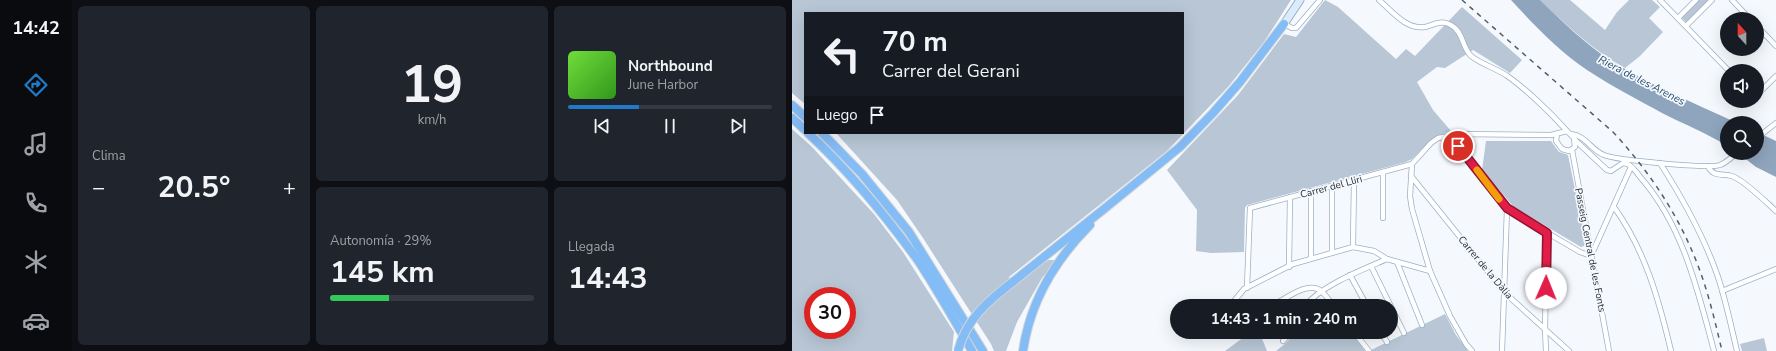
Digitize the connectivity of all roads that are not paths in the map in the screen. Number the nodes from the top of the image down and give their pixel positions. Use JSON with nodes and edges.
{"nodes":[{"id":1,"x":1300,"y":0,"type":"edge"},
{"id":2,"x":1320,"y":0,"type":"edge"},
{"id":3,"x":1379,"y":0,"type":"edge"},
{"id":4,"x":1660,"y":0,"type":"edge"},
{"id":5,"x":1696,"y":0,"type":"edge"},
{"id":6,"x":1712,"y":0,"type":"edge"},
{"id":7,"x":1732,"y":0,"type":"edge"},
{"id":8,"x":1743,"y":12,"type":"edge"},
{"id":9,"x":1678,"y":18,"type":"junction"},
{"id":10,"x":1284,"y":24,"type":"junction"},
{"id":11,"x":1686,"y":26,"type":"junction"},
{"id":12,"x":1764,"y":33,"type":"edge"},
{"id":13,"x":1776,"y":46,"type":"edge"},
{"id":14,"x":1722,"y":64,"type":"edge"},
{"id":15,"x":1776,"y":76,"type":"edge"},
{"id":16,"x":1764,"y":88,"type":"edge"},
{"id":17,"x":792,"y":106,"type":"edge"},
{"id":18,"x":804,"y":116,"type":"edge"},
{"id":19,"x":792,"y":118,"type":"edge"},
{"id":20,"x":1776,"y":123,"type":"edge"},
{"id":21,"x":804,"y":129,"type":"edge"},
{"id":22,"x":1764,"y":132,"type":"edge"},
{"id":23,"x":1569,"y":133,"type":"junction"},
{"id":24,"x":809,"y":134,"type":"edge"},
{"id":25,"x":823,"y":134,"type":"edge"},
{"id":26,"x":1557,"y":134,"type":"junction"},
{"id":27,"x":1450,"y":136,"type":"junction"},
{"id":28,"x":1575,"y":140,"type":"junction"},
{"id":29,"x":1572,"y":150,"type":"junction"},
{"id":30,"x":1728,"y":160,"type":"edge"},
{"id":31,"x":1660,"y":163,"type":"junction"},
{"id":32,"x":1412,"y":164,"type":"junction"},
{"id":33,"x":1708,"y":166,"type":"junction"},
{"id":34,"x":1631,"y":167,"type":"junction"},
{"id":35,"x":1383,"y":172,"type":"junction"},
{"id":36,"x":1411,"y":176,"type":"junction"},
{"id":37,"x":1354,"y":180,"type":"junction"},
{"id":38,"x":1332,"y":186,"type":"junction"},
{"id":39,"x":1312,"y":191,"type":"junction"},
{"id":40,"x":1290,"y":197,"type":"junction"},
{"id":41,"x":1614,"y":207,"type":"junction"},
{"id":42,"x":1507,"y":208,"type":"junction"},
{"id":43,"x":1104,"y":209,"type":"junction"},
{"id":44,"x":1776,"y":211,"type":"edge"},
{"id":45,"x":1383,"y":218,"type":"dead end"},
{"id":46,"x":1547,"y":233,"type":"junction"},
{"id":47,"x":1353,"y":247,"type":"junction"},
{"id":48,"x":1332,"y":253,"type":"junction"},
{"id":49,"x":1591,"y":256,"type":"junction"},
{"id":50,"x":1311,"y":258,"type":"junction"},
{"id":51,"x":1387,"y":259,"type":"junction"},
{"id":52,"x":1397,"y":262,"type":"junction"},
{"id":53,"x":1371,"y":266,"type":"junction"},
{"id":54,"x":1289,"y":267,"type":"junction"},
{"id":55,"x":1430,"y":271,"type":"junction"},
{"id":56,"x":1776,"y":271,"type":"edge"},
{"id":57,"x":1350,"y":275,"type":"junction"},
{"id":58,"x":1247,"y":288,"type":"junction"},
{"id":59,"x":1722,"y":291,"type":"junction"},
{"id":60,"x":1322,"y":292,"type":"junction"},
{"id":61,"x":1505,"y":293,"type":"junction"},
{"id":62,"x":1237,"y":299,"type":"edge"},
{"id":63,"x":1285,"y":299,"type":"edge"},
{"id":64,"x":1312,"y":299,"type":"edge"},
{"id":65,"x":1328,"y":299,"type":"edge"},
{"id":66,"x":1363,"y":299,"type":"edge"},
{"id":67,"x":1422,"y":326,"type":"dead end"},
{"id":68,"x":1545,"y":329,"type":"junction"},
{"id":69,"x":1404,"y":333,"type":"dead end"},
{"id":70,"x":1360,"y":339,"type":"edge"},
{"id":71,"x":1386,"y":339,"type":"edge"},
{"id":72,"x":1387,"y":342,"type":"dead end"},
{"id":73,"x":958,"y":351,"type":"edge"},
{"id":74,"x":972,"y":351,"type":"edge"},
{"id":75,"x":983,"y":351,"type":"edge"},
{"id":76,"x":1023,"y":351,"type":"edge"},
{"id":77,"x":1369,"y":351,"type":"edge"},
{"id":78,"x":1472,"y":351,"type":"edge"},
{"id":79,"x":1502,"y":351,"type":"edge"},
{"id":80,"x":1546,"y":351,"type":"edge"},
{"id":81,"x":1569,"y":351,"type":"edge"},
{"id":82,"x":1609,"y":351,"type":"edge"},
{"id":83,"x":1671,"y":351,"type":"edge"},
{"id":84,"x":1714,"y":351,"type":"edge"},
{"id":85,"x":1737,"y":351,"type":"edge"}],
"edges":[{"from":1,"to":10,"type":"main road"},
{"from":2,"to":10,"type":"street"},
{"from":3,"to":23,"type":"street"},
{"from":4,"to":9,"type":"street"},
{"from":5,"to":9,"type":"street"},
{"from":6,"to":11,"type":"street"},
{"from":7,"to":8,"type":"street"},
{"from":9,"to":11,"type":"street"},
{"from":10,"to":43,"type":"highway"},
{"from":11,"to":14,"type":"street"},
{"from":12,"to":13,"type":"street"},
{"from":15,"to":16,"type":"street"},
{"from":17,"to":18,"type":"highway"},
{"from":19,"to":21,"type":"highway"},
{"from":20,"to":22,"type":"street"},
{"from":23,"to":26,"type":"street"},
{"from":23,"to":28,"type":"street"},
{"from":23,"to":31,"type":"street"},
{"from":24,"to":74,"type":"highway"},
{"from":25,"to":75,"type":"highway"},
{"from":26,"to":27,"type":"street"},
{"from":26,"to":29,"type":"street"},
{"from":27,"to":32,"type":"street"},
{"from":27,"to":42,"type":"street"},
{"from":28,"to":29,"type":"street"},
{"from":28,"to":34,"type":"street"},
{"from":29,"to":49,"type":"street","name":"Passeig Central de les Fonts"},
{"from":30,"to":33,"type":"street"},
{"from":31,"to":33,"type":"street"},
{"from":31,"to":59,"type":"street"},
{"from":32,"to":35,"type":"street","name":"Carrer del Lliri"},
{"from":32,"to":36,"type":"street"},
{"from":33,"to":44,"type":"street"},
{"from":34,"to":41,"type":"street"},
{"from":34,"to":84,"type":"street"},
{"from":35,"to":37,"type":"street","name":"Carrer del Lliri"},
{"from":35,"to":45,"type":"street"},
{"from":36,"to":55,"type":"street"},
{"from":36,"to":61,"type":"street","name":"Carrer de la Dàlia"},
{"from":37,"to":38,"type":"street","name":"Carrer del Lliri"},
{"from":37,"to":47,"type":"street"},
{"from":38,"to":39,"type":"street","name":"Carrer del Lliri"},
{"from":38,"to":48,"type":"street"},
{"from":39,"to":40,"type":"street","name":"Carrer del Lliri"},
{"from":39,"to":50,"type":"street"},
{"from":40,"to":54,"type":"street"},
{"from":40,"to":58,"type":"street","name":"Carrer del Lliri"},
{"from":41,"to":49,"type":"street"},
{"from":41,"to":83,"type":"street"},
{"from":42,"to":46,"type":"street"},
{"from":42,"to":61,"type":"street"},
{"from":43,"to":73,"type":"highway","bridge":true},
{"from":43,"to":76,"type":"highway"},
{"from":46,"to":49,"type":"street"},
{"from":46,"to":68,"type":"street"},
{"from":47,"to":48,"type":"street"},
{"from":47,"to":51,"type":"street"},
{"from":48,"to":50,"type":"street"},
{"from":49,"to":82,"type":"street","name":"Passeig Central de les Fonts"},
{"from":50,"to":54,"type":"street"},
{"from":51,"to":52,"type":"street"},
{"from":51,"to":53,"type":"street"},
{"from":52,"to":55,"type":"street"},
{"from":52,"to":67,"type":"street"},
{"from":53,"to":57,"type":"street"},
{"from":53,"to":69,"type":"street"},
{"from":54,"to":58,"type":"street"},
{"from":55,"to":78,"type":"street"},
{"from":56,"to":59,"type":"street"},
{"from":57,"to":60,"type":"street"},
{"from":57,"to":66,"type":"street"},
{"from":58,"to":62,"type":"street"},
{"from":59,"to":85,"type":"street"},
{"from":60,"to":63,"type":"street"},
{"from":60,"to":64,"type":"street"},
{"from":60,"to":65,"type":"street"},
{"from":61,"to":68,"type":"street","name":"Carrer de la Dàlia"},
{"from":61,"to":79,"type":"street"},
{"from":68,"to":80,"type":"street"},
{"from":68,"to":81,"type":"street","name":"Carrer de la Dàlia"},
{"from":70,"to":77,"type":"street"},
{"from":71,"to":72,"type":"street"}]}
